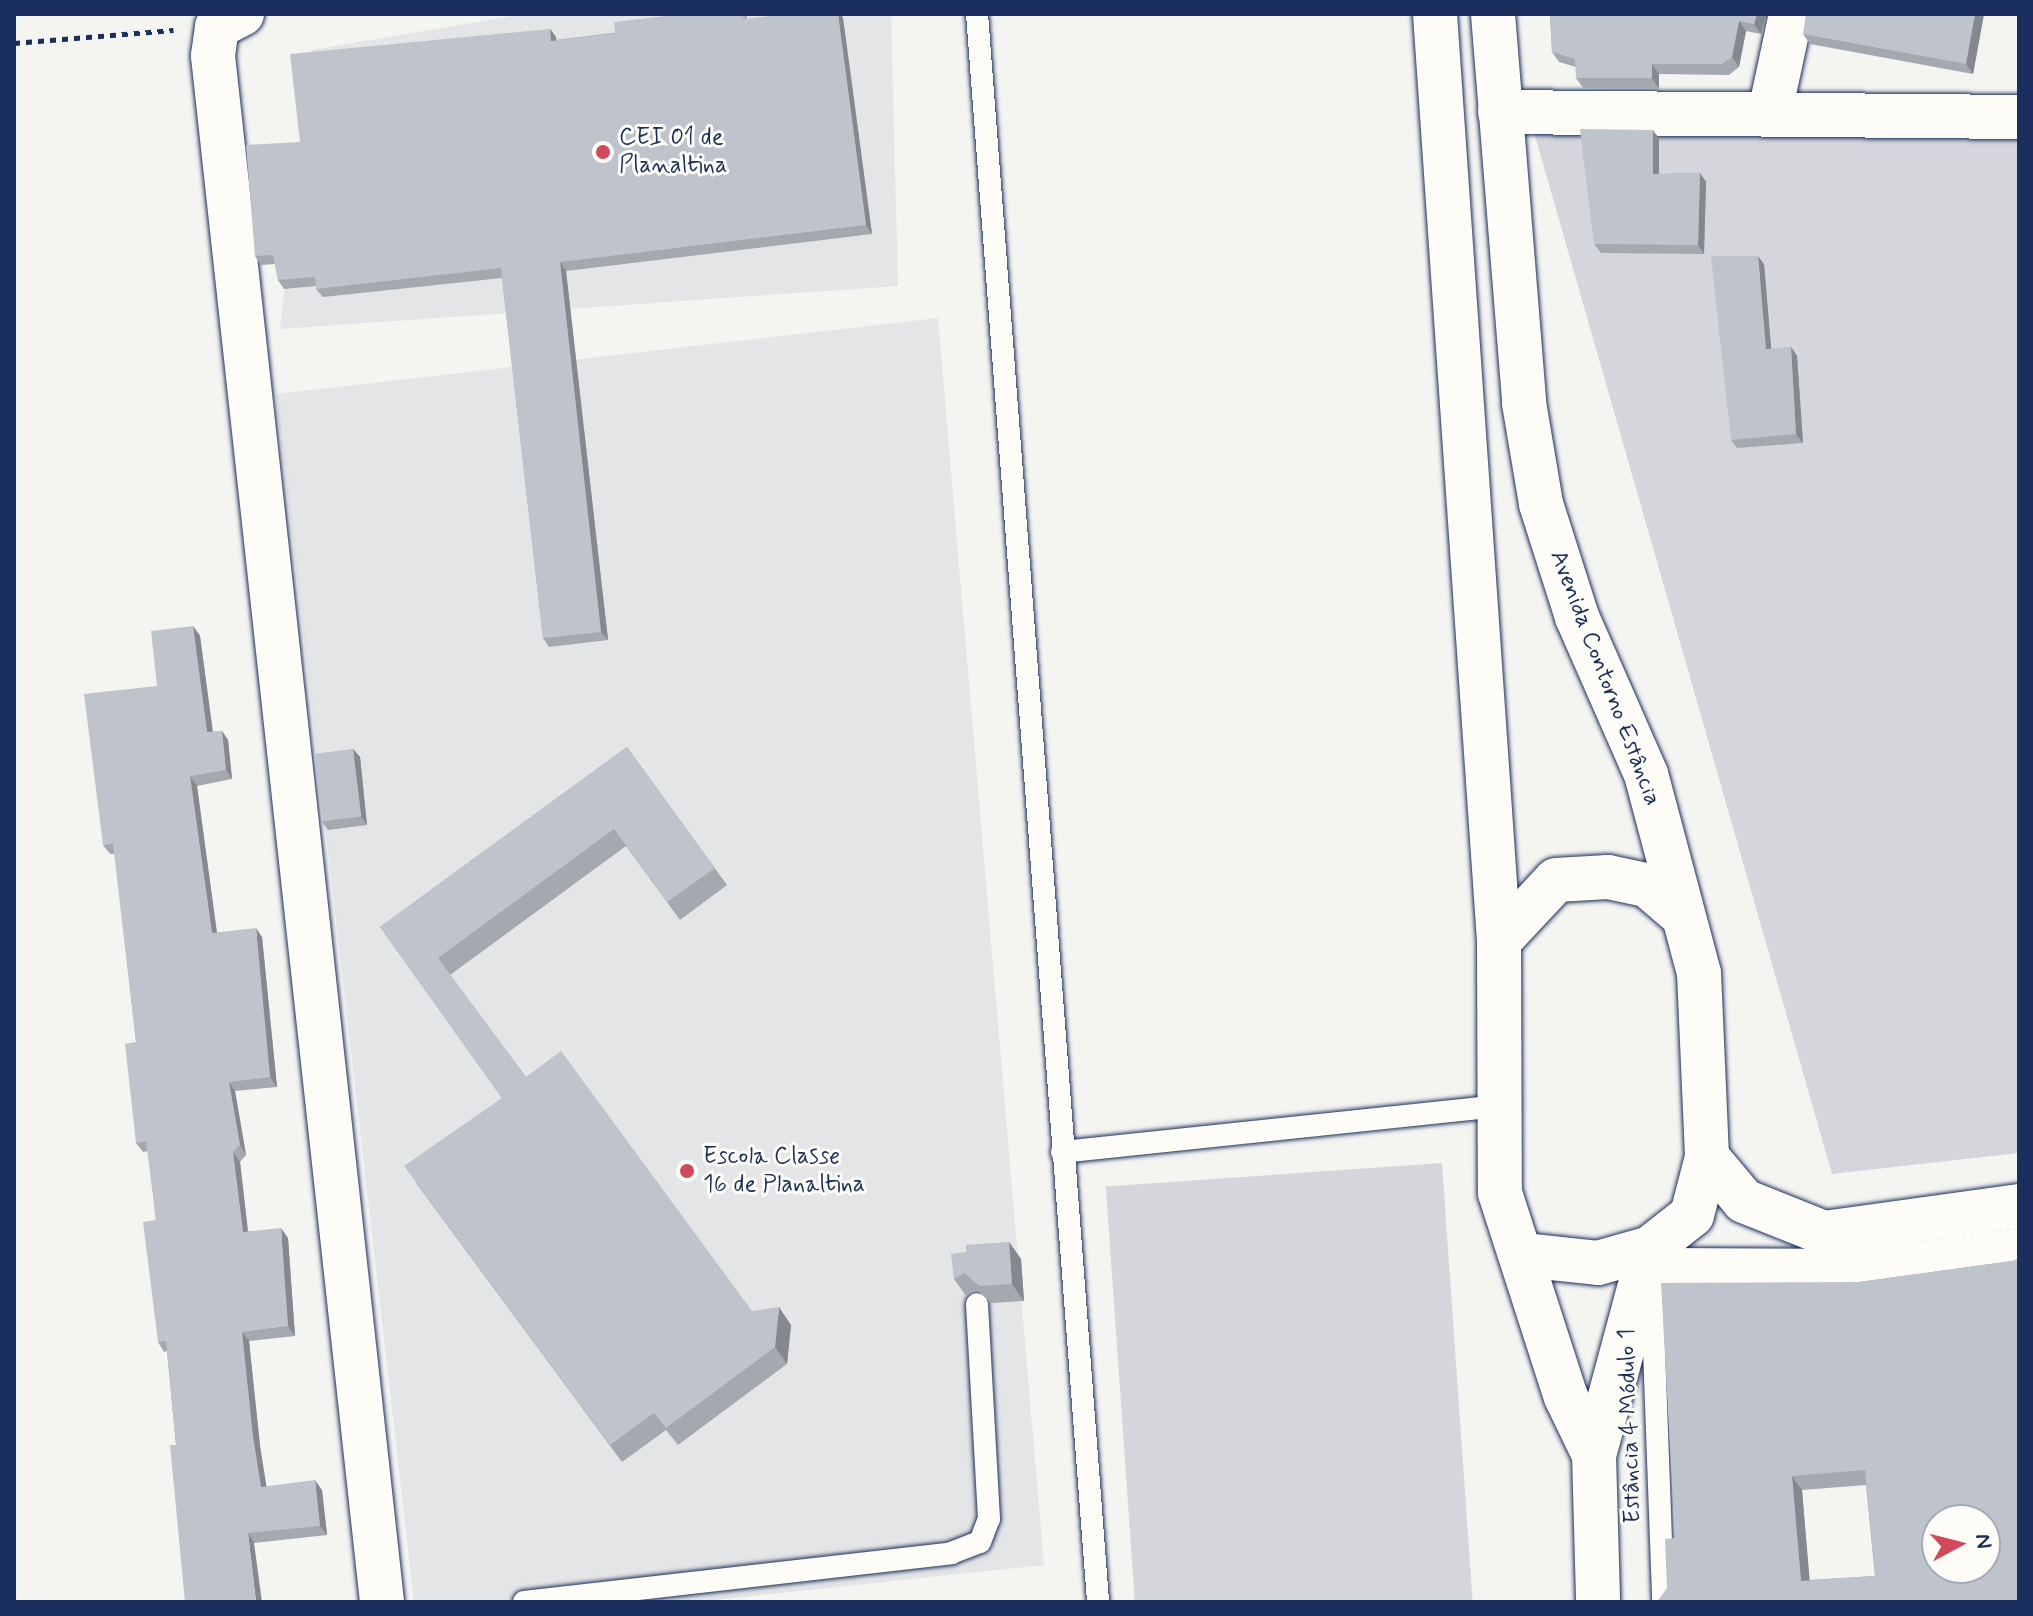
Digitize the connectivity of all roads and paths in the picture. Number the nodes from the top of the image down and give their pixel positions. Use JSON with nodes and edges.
{"nodes":[{"id":1,"x":977,"y":14,"type":"edge"},
{"id":2,"x":1435,"y":14,"type":"edge"},
{"id":3,"x":1493,"y":14,"type":"edge"},
{"id":4,"x":1791,"y":14,"type":"edge"},
{"id":5,"x":225,"y":18,"type":"edge"},
{"id":6,"x":14,"y":43,"type":"edge"},
{"id":7,"x":1500,"y":112,"type":"junction"},
{"id":8,"x":1770,"y":112,"type":"junction"},
{"id":9,"x":2019,"y":117,"type":"edge"},
{"id":10,"x":1683,"y":916,"type":"junction"},
{"id":11,"x":1499,"y":941,"type":"junction"},
{"id":12,"x":1497,"y":1106,"type":"junction"},
{"id":13,"x":1062,"y":1152,"type":"junction"},
{"id":14,"x":1707,"y":1157,"type":"junction"},
{"id":15,"x":2019,"y":1206,"type":"edge"},
{"id":16,"x":1650,"y":1248,"type":"junction"},
{"id":17,"x":2019,"y":1250,"type":"edge"},
{"id":18,"x":1523,"y":1255,"type":"junction"},
{"id":19,"x":977,"y":1304,"type":"edge"},
{"id":20,"x":1594,"y":1455,"type":"junction"},
{"id":21,"x":382,"y":1602,"type":"edge"},
{"id":22,"x":524,"y":1602,"type":"edge"},
{"id":23,"x":1098,"y":1602,"type":"edge"},
{"id":24,"x":1598,"y":1602,"type":"edge"},
{"id":25,"x":1663,"y":1602,"type":"edge"}],
"edges":[{"from":1,"to":13,"type":"lane"},
{"from":2,"to":11,"type":"street"},
{"from":3,"to":7,"type":"street","name":"Avenida Contorno Estância"},
{"from":4,"to":8,"type":"street"},
{"from":5,"to":6,"type":"path"},
{"from":5,"to":21,"type":"street"},
{"from":7,"to":8,"type":"street"},
{"from":7,"to":10,"type":"street","name":"Avenida Contorno Estância"},
{"from":8,"to":9,"type":"street"},
{"from":10,"to":11,"type":"street"},
{"from":10,"to":14,"type":"street","name":"Avenida Contorno Estância"},
{"from":11,"to":12,"type":"street"},
{"from":12,"to":13,"type":"lane"},
{"from":12,"to":18,"type":"street"},
{"from":13,"to":23,"type":"lane"},
{"from":14,"to":15,"type":"street"},
{"from":14,"to":16,"type":"street","name":"Avenida Contorno Estância"},
{"from":16,"to":17,"type":"street"},
{"from":16,"to":18,"type":"street"},
{"from":16,"to":20,"type":"street"},
{"from":16,"to":25,"type":"lane","name":"Estância 4 Módulo 1"},
{"from":18,"to":20,"type":"street"},
{"from":19,"to":22,"type":"lane"},
{"from":20,"to":24,"type":"street"}]}
